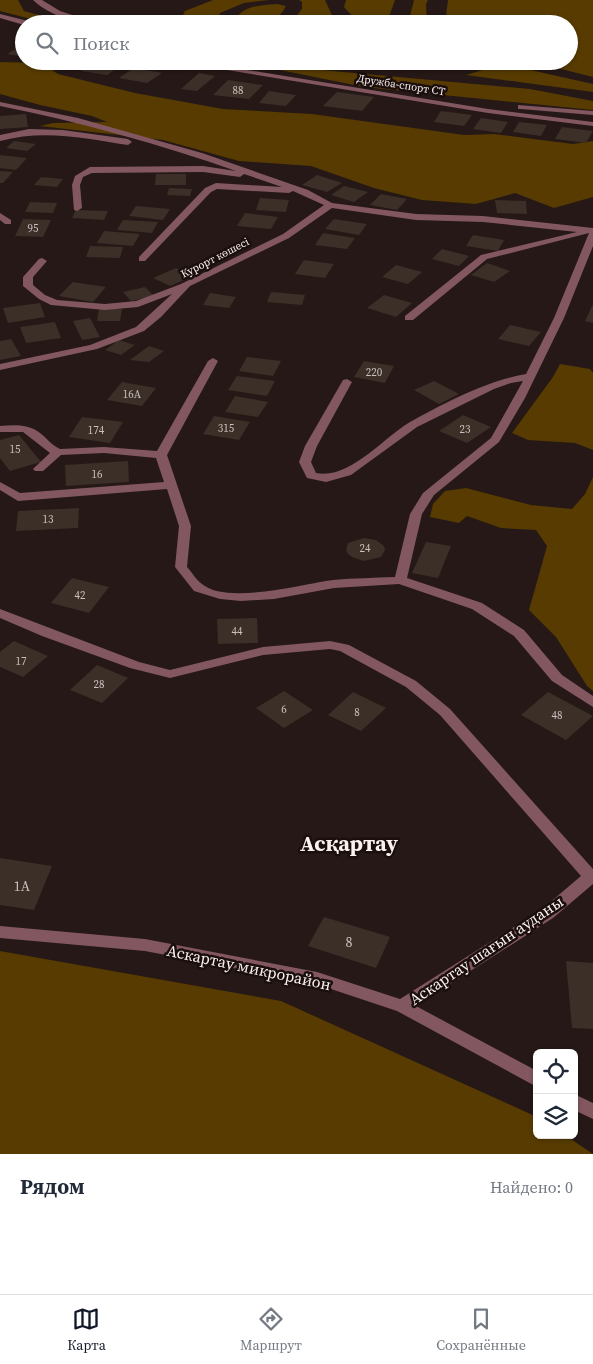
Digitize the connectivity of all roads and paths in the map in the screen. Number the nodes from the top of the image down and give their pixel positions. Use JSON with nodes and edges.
{"nodes":[{"id":1,"x":37,"y":0,"type":"edge"},
{"id":2,"x":65,"y":15,"type":"edge"},
{"id":3,"x":0,"y":16,"type":"edge"},
{"id":4,"x":15,"y":20,"type":"edge"},
{"id":5,"x":234,"y":70,"type":"edge"},
{"id":6,"x":397,"y":95,"type":"junction"},
{"id":7,"x":0,"y":104,"type":"edge"},
{"id":8,"x":593,"y":113,"type":"edge"},
{"id":9,"x":593,"y":124,"type":"edge"},
{"id":10,"x":0,"y":138,"type":"edge"},
{"id":11,"x":182,"y":150,"type":"junction"},
{"id":12,"x":268,"y":178,"type":"junction"},
{"id":13,"x":305,"y":192,"type":"junction"},
{"id":14,"x":330,"y":205,"type":"junction"},
{"id":15,"x":77,"y":208,"type":"dead end"},
{"id":16,"x":593,"y":232,"type":"edge"},
{"id":17,"x":142,"y":259,"type":"dead end"},
{"id":18,"x":42,"y":261,"type":"dead end"},
{"id":19,"x":187,"y":284,"type":"junction"},
{"id":20,"x":409,"y":318,"type":"dead end"},
{"id":21,"x":212,"y":361,"type":"dead end"},
{"id":22,"x":0,"y":367,"type":"edge"},
{"id":23,"x":530,"y":377,"type":"junction"},
{"id":24,"x":347,"y":382,"type":"dead end"},
{"id":25,"x":1,"y":429,"type":"edge"},
{"id":26,"x":58,"y":452,"type":"junction"},
{"id":27,"x":161,"y":455,"type":"junction"},
{"id":28,"x":40,"y":469,"type":"dead end"},
{"id":29,"x":0,"y":485,"type":"edge"},
{"id":30,"x":171,"y":485,"type":"junction"},
{"id":31,"x":400,"y":580,"type":"junction"},
{"id":32,"x":0,"y":613,"type":"edge"},
{"id":33,"x":593,"y":702,"type":"edge"},
{"id":34,"x":592,"y":876,"type":"edge"},
{"id":35,"x":0,"y":932,"type":"edge"},
{"id":36,"x":402,"y":1006,"type":"junction"},
{"id":37,"x":533,"y":1078,"type":"edge"},
{"id":38,"x":578,"y":1103,"type":"edge"},
{"id":39,"x":593,"y":1112,"type":"edge"}],
"edges":[{"from":1,"to":2,"type":"street"},
{"from":3,"to":4,"type":"street"},
{"from":5,"to":6,"type":"street","name":"Дружба-спорт СТ"},
{"from":6,"to":8,"type":"street"},
{"from":6,"to":9,"type":"street","name":"Дружба-спорт СТ"},
{"from":7,"to":11,"type":"street"},
{"from":10,"to":11,"type":"street"},
{"from":11,"to":12,"type":"street"},
{"from":12,"to":13,"type":"street"},
{"from":12,"to":15,"type":"street"},
{"from":13,"to":14,"type":"street"},
{"from":13,"to":17,"type":"street"},
{"from":14,"to":16,"type":"street"},
{"from":14,"to":19,"type":"street","name":"Курорт көшесі"},
{"from":16,"to":20,"type":"street"},
{"from":16,"to":23,"type":"street"},
{"from":18,"to":19,"type":"street"},
{"from":19,"to":22,"type":"street","name":"Курорт көшесі"},
{"from":21,"to":27,"type":"street"},
{"from":23,"to":24,"type":"street"},
{"from":23,"to":31,"type":"street"},
{"from":25,"to":26,"type":"street"},
{"from":26,"to":27,"type":"street"},
{"from":26,"to":28,"type":"street"},
{"from":27,"to":30,"type":"street"},
{"from":29,"to":30,"type":"street"},
{"from":30,"to":31,"type":"street"},
{"from":31,"to":33,"type":"street"},
{"from":32,"to":34,"type":"street"},
{"from":34,"to":36,"type":"street","name":"Аскартау шағын ауданы"},
{"from":35,"to":36,"type":"street","name":"Аскартау микрорайон"},
{"from":36,"to":37,"type":"street","name":"Аскартау микрорайон"},
{"from":38,"to":39,"type":"street"}]}
